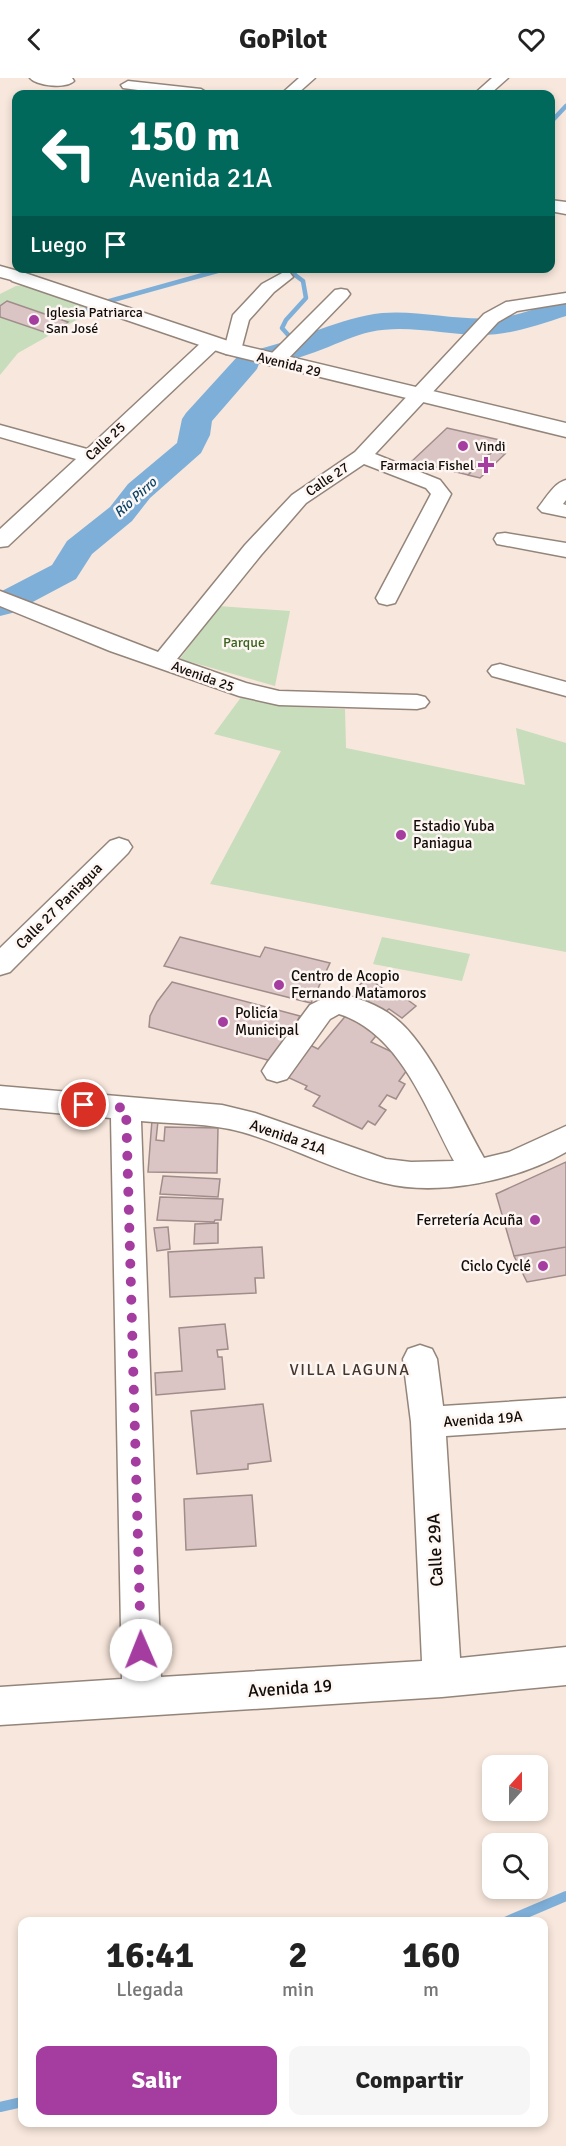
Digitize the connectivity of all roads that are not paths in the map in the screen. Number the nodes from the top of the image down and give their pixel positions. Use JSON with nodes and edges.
{"nodes":[{"id":1,"x":37,"y":78,"type":"edge"},
{"id":2,"x":308,"y":78,"type":"edge"},
{"id":3,"x":501,"y":78,"type":"edge"},
{"id":4,"x":67,"y":81,"type":"dead end"},
{"id":5,"x":128,"y":86,"type":"dead end"},
{"id":6,"x":164,"y":90,"type":"edge"},
{"id":7,"x":293,"y":90,"type":"edge"},
{"id":8,"x":486,"y":90,"type":"edge"},
{"id":9,"x":9,"y":274,"type":"edge"},
{"id":10,"x":284,"y":277,"type":"dead end"},
{"id":11,"x":0,"y":285,"type":"edge"},
{"id":12,"x":341,"y":294,"type":"dead end"},
{"id":13,"x":566,"y":298,"type":"edge"},
{"id":14,"x":211,"y":344,"type":"junction"},
{"id":15,"x":233,"y":350,"type":"junction"},
{"id":16,"x":275,"y":361,"type":"junction"},
{"id":17,"x":420,"y":396,"type":"junction"},
{"id":18,"x":566,"y":430,"type":"edge"},
{"id":19,"x":0,"y":431,"type":"edge"},
{"id":20,"x":89,"y":456,"type":"junction"},
{"id":21,"x":362,"y":456,"type":"junction"},
{"id":22,"x":566,"y":486,"type":"edge"},
{"id":23,"x":566,"y":511,"type":"edge"},
{"id":24,"x":505,"y":539,"type":"dead end"},
{"id":25,"x":0,"y":541,"type":"edge"},
{"id":26,"x":566,"y":550,"type":"edge"},
{"id":27,"x":0,"y":598,"type":"edge"},
{"id":28,"x":387,"y":598,"type":"dead end"},
{"id":29,"x":163,"y":662,"type":"junction"},
{"id":30,"x":500,"y":671,"type":"dead end"},
{"id":31,"x":566,"y":689,"type":"edge"},
{"id":32,"x":417,"y":702,"type":"dead end"},
{"id":33,"x":119,"y":847,"type":"dead end"},
{"id":34,"x":0,"y":965,"type":"edge"},
{"id":35,"x":278,"y":1071,"type":"dead end"},
{"id":36,"x":0,"y":1097,"type":"edge"},
{"id":37,"x":126,"y":1108,"type":"junction"},
{"id":38,"x":566,"y":1138,"type":"edge"},
{"id":39,"x":476,"y":1173,"type":"junction"},
{"id":40,"x":420,"y":1359,"type":"dead end"},
{"id":41,"x":566,"y":1413,"type":"edge"},
{"id":42,"x":428,"y":1422,"type":"junction"},
{"id":43,"x":566,"y":1666,"type":"edge"},
{"id":44,"x":442,"y":1678,"type":"junction"},
{"id":45,"x":142,"y":1697,"type":"junction"},
{"id":46,"x":7,"y":1705,"type":"edge"}],
"edges":[{"from":1,"to":4,"type":"street"},
{"from":2,"to":7,"type":"street"},
{"from":3,"to":8,"type":"street"},
{"from":5,"to":6,"type":"street"},
{"from":9,"to":11,"type":"main road"},
{"from":9,"to":14,"type":"main road","name":"Avenida 29"},
{"from":10,"to":15,"type":"street"},
{"from":12,"to":16,"type":"street"},
{"from":13,"to":17,"type":"street","name":"Calle 27"},
{"from":14,"to":15,"type":"main road","name":"Avenida 29"},
{"from":14,"to":20,"type":"street","name":"Calle 25"},
{"from":15,"to":16,"type":"main road","name":"Avenida 29"},
{"from":16,"to":17,"type":"main road","name":"Avenida 29"},
{"from":17,"to":18,"type":"main road","name":"Avenida 29"},
{"from":17,"to":21,"type":"street","name":"Calle 27"},
{"from":19,"to":20,"type":"street"},
{"from":20,"to":25,"type":"street","name":"Calle 25"},
{"from":21,"to":28,"type":"street"},
{"from":21,"to":29,"type":"street","name":"Calle 27"},
{"from":22,"to":23,"type":"street"},
{"from":24,"to":26,"type":"street"},
{"from":27,"to":29,"type":"street","name":"Avenida 25"},
{"from":29,"to":32,"type":"street","name":"Avenida 25"},
{"from":30,"to":31,"type":"street"},
{"from":33,"to":34,"type":"street","name":"Calle 27 Paniagua"},
{"from":35,"to":39,"type":"street"},
{"from":36,"to":37,"type":"street","name":"Avenida 21A"},
{"from":37,"to":39,"type":"street","name":"Avenida 21A"},
{"from":37,"to":45,"type":"street"},
{"from":38,"to":39,"type":"street","name":"Avenida 21A"},
{"from":40,"to":42,"type":"street","name":"Avenida 19A"},
{"from":41,"to":42,"type":"street","name":"Avenida 19A"},
{"from":42,"to":44,"type":"street","name":"Calle 29A"},
{"from":43,"to":44,"type":"street","name":"Avenida 19"},
{"from":44,"to":45,"type":"street","name":"Avenida 19"},
{"from":45,"to":46,"type":"street","name":"Avenida 19"}]}
